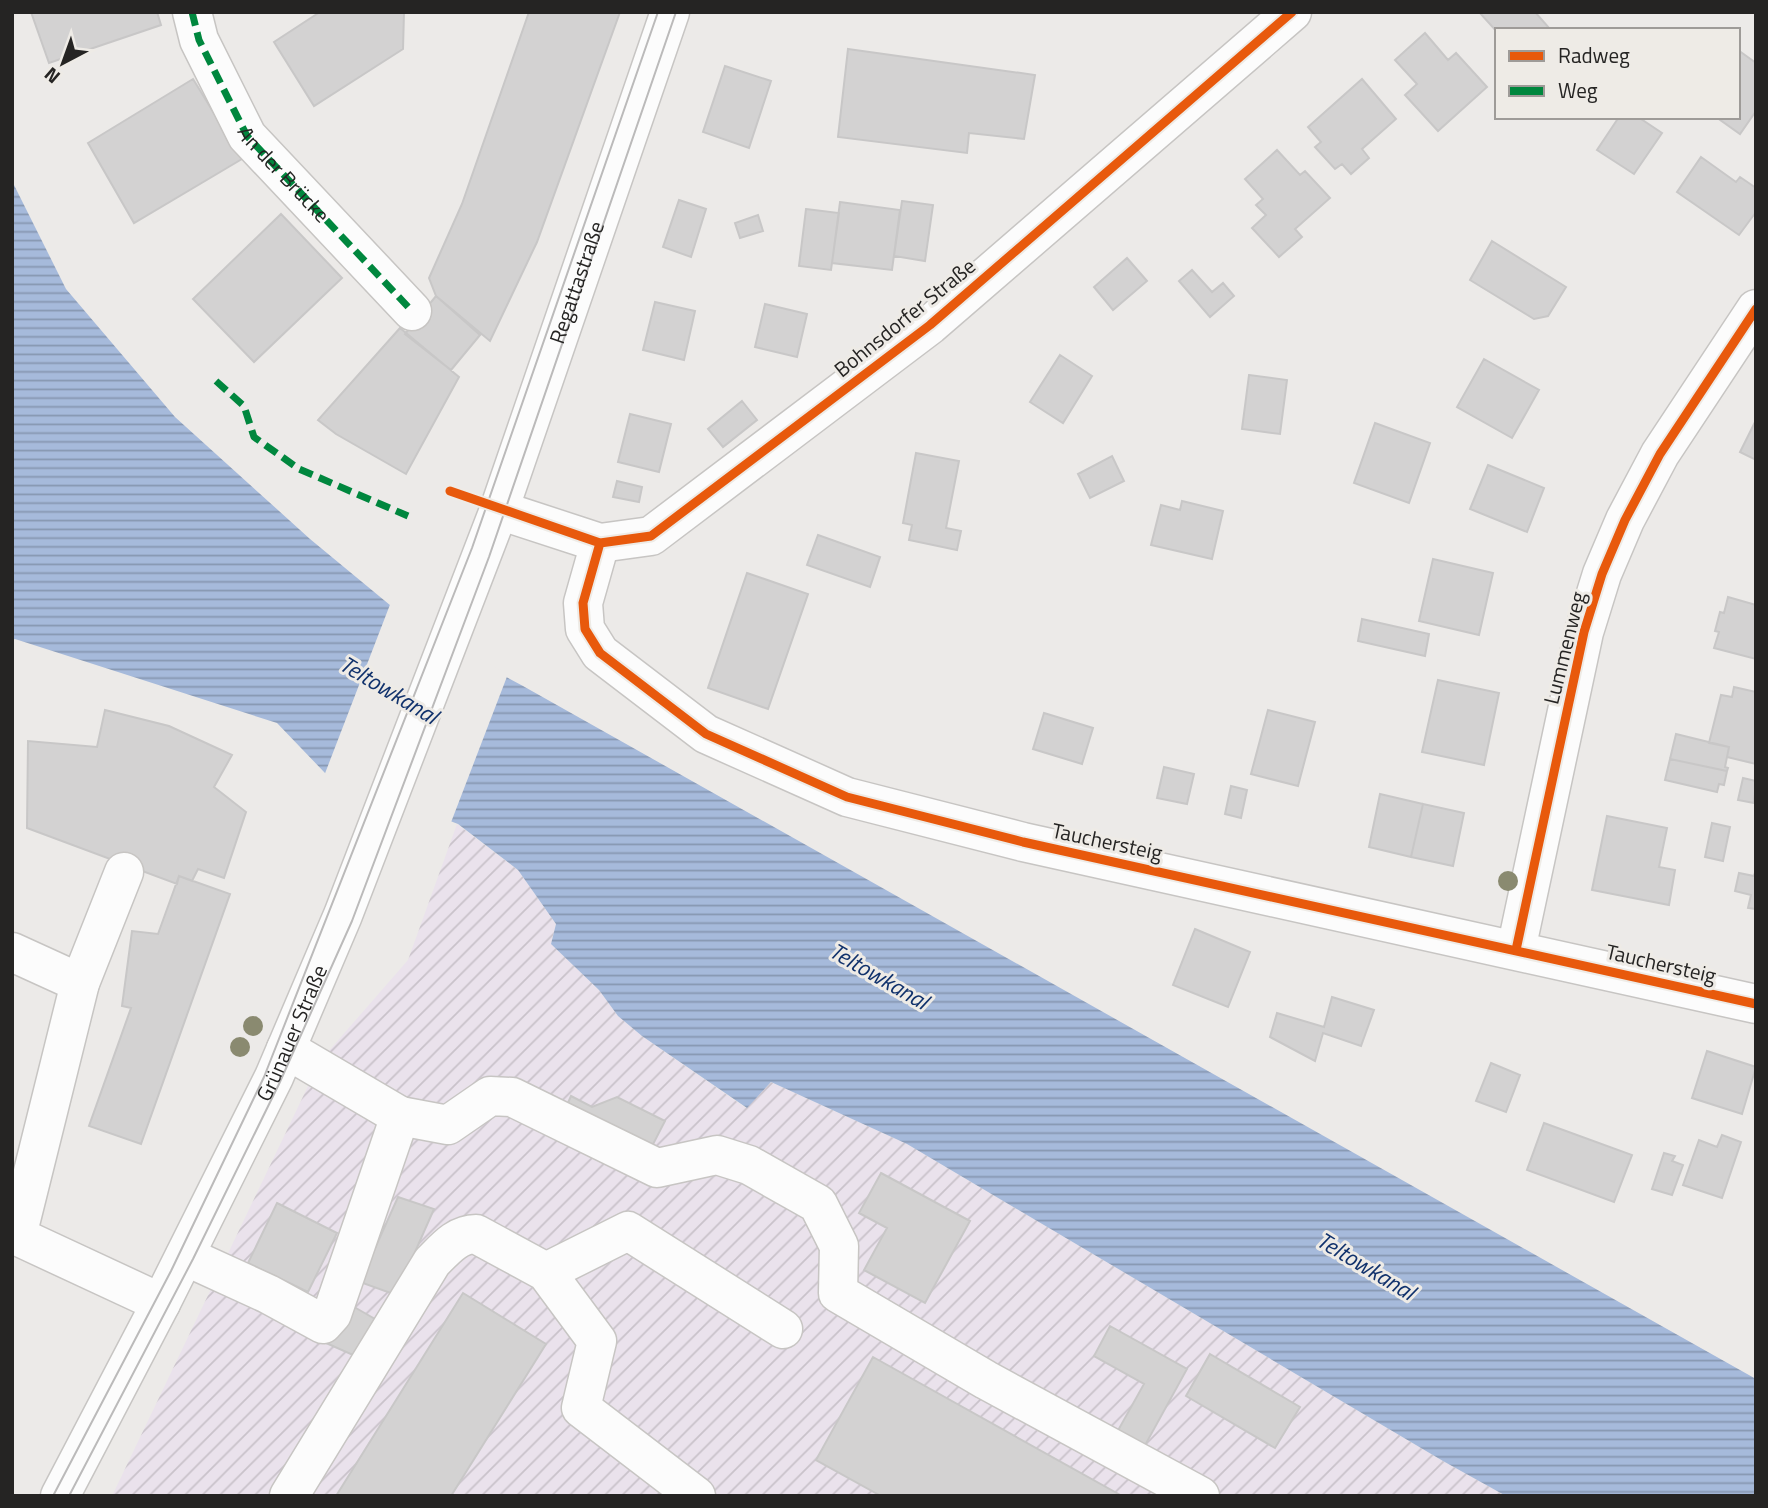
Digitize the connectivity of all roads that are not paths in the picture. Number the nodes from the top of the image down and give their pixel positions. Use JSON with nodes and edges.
{"nodes":[{"id":1,"x":192,"y":12,"type":"edge"},
{"id":2,"x":670,"y":12,"type":"edge"},
{"id":3,"x":1292,"y":12,"type":"edge"},
{"id":4,"x":1756,"y":309,"type":"edge"},
{"id":5,"x":412,"y":311,"type":"dead end"},
{"id":6,"x":499,"y":510,"type":"junction"},
{"id":7,"x":600,"y":543,"type":"junction"},
{"id":8,"x":482,"y":553,"type":"joint"},
{"id":9,"x":124,"y":872,"type":"dead end"},
{"id":10,"x":1516,"y":950,"type":"junction"},
{"id":11,"x":12,"y":952,"type":"edge"},
{"id":12,"x":80,"y":983,"type":"junction"},
{"id":13,"x":1756,"y":1004,"type":"edge"},
{"id":14,"x":286,"y":1049,"type":"junction"},
{"id":15,"x":400,"y":1116,"type":"junction"},
{"id":16,"x":24,"y":1151,"type":"edge"},
{"id":17,"x":185,"y":1256,"type":"junction"},
{"id":18,"x":546,"y":1272,"type":"junction"},
{"id":19,"x":161,"y":1303,"type":"junction"},
{"id":20,"x":783,"y":1329,"type":"dead end"},
{"id":21,"x":60,"y":1496,"type":"edge"},
{"id":22,"x":289,"y":1496,"type":"edge"},
{"id":23,"x":696,"y":1496,"type":"edge"},
{"id":24,"x":1200,"y":1496,"type":"edge"}],
"edges":[{"from":1,"to":5,"type":"street","name":"An der Brücke"},
{"from":2,"to":6,"type":"street","name":"Regattastraße"},
{"from":3,"to":7,"type":"street","name":"Bohnsdorfer Straße"},
{"from":4,"to":10,"type":"street","name":"Lummenweg"},
{"from":6,"to":7,"type":"street","name":"Bohnsdorfer Straße"},
{"from":6,"to":8,"type":"street","name":"Regattastraße"},
{"from":7,"to":10,"type":"street","name":"Tauchersteig"},
{"from":8,"to":14,"type":"street","name":"Grünauer Straße"},
{"from":9,"to":12,"type":"street"},
{"from":10,"to":13,"type":"street","name":"Tauchersteig"},
{"from":11,"to":12,"type":"street"},
{"from":12,"to":16,"type":"street"},
{"from":14,"to":15,"type":"street"},
{"from":14,"to":17,"type":"street","name":"Grünauer Straße"},
{"from":15,"to":17,"type":"street"},
{"from":15,"to":24,"type":"street"},
{"from":16,"to":19,"type":"street"},
{"from":17,"to":19,"type":"street","name":"Grünauer Straße"},
{"from":18,"to":20,"type":"street"},
{"from":18,"to":22,"type":"street"},
{"from":18,"to":23,"type":"street"},
{"from":19,"to":21,"type":"street","name":"Grünauer Straße"}]}
